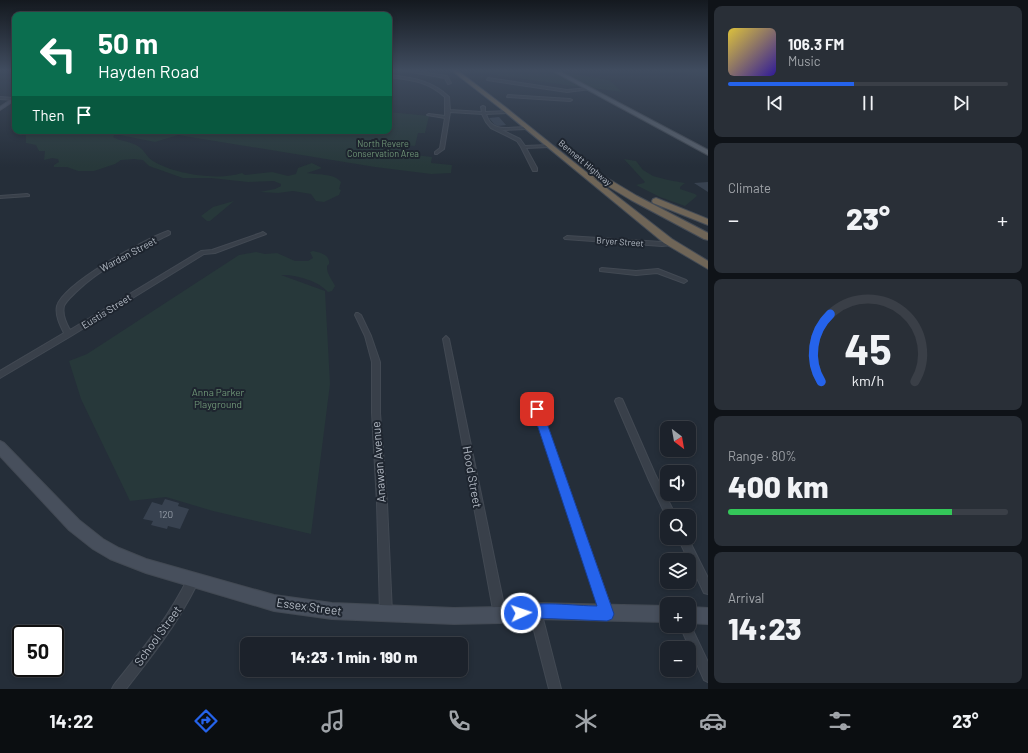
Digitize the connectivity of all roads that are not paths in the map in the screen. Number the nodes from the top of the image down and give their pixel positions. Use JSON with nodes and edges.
{"nodes":[{"id":1,"x":9,"y":102,"type":"edge"},
{"id":2,"x":448,"y":102,"type":"edge"},
{"id":3,"x":495,"y":102,"type":"edge"},
{"id":4,"x":501,"y":102,"type":"edge"},
{"id":5,"x":613,"y":102,"type":"edge"},
{"id":6,"x":483,"y":107,"type":"dead end"},
{"id":7,"x":0,"y":109,"type":"edge"},
{"id":8,"x":448,"y":111,"type":"junction"},
{"id":9,"x":508,"y":112,"type":"junction"},
{"id":10,"x":483,"y":113,"type":"junction"},
{"id":11,"x":428,"y":115,"type":"dead end"},
{"id":12,"x":446,"y":117,"type":"junction"},
{"id":13,"x":526,"y":128,"type":"junction"},
{"id":14,"x":496,"y":129,"type":"junction"},
{"id":15,"x":549,"y":146,"type":"junction"},
{"id":16,"x":523,"y":147,"type":"junction"},
{"id":17,"x":436,"y":153,"type":"dead end"},
{"id":18,"x":708,"y":153,"type":"edge"},
{"id":19,"x":580,"y":165,"type":"junction"},
{"id":20,"x":536,"y":167,"type":"dead end"},
{"id":21,"x":27,"y":195,"type":"dead end"},
{"id":22,"x":0,"y":197,"type":"edge"},
{"id":23,"x":6,"y":197,"type":"junction"},
{"id":24,"x":0,"y":203,"type":"edge"},
{"id":25,"x":708,"y":222,"type":"edge"},
{"id":26,"x":168,"y":233,"type":"dead end"},
{"id":27,"x":263,"y":234,"type":"dead end"},
{"id":28,"x":660,"y":235,"type":"junction"},
{"id":29,"x":708,"y":237,"type":"edge"},
{"id":30,"x":567,"y":238,"type":"dead end"},
{"id":31,"x":672,"y":243,"type":"junction"},
{"id":32,"x":651,"y":244,"type":"junction"},
{"id":33,"x":708,"y":266,"type":"edge"},
{"id":34,"x":602,"y":270,"type":"dead end"},
{"id":35,"x":684,"y":280,"type":"dead end"},
{"id":36,"x":358,"y":315,"type":"dead end"},
{"id":37,"x":69,"y":334,"type":"junction"},
{"id":38,"x":446,"y":339,"type":"dead end"},
{"id":39,"x":1,"y":373,"type":"edge"},
{"id":40,"x":619,"y":400,"type":"dead end"},
{"id":41,"x":537,"y":409,"type":"dead end"},
{"id":42,"x":1,"y":449,"type":"edge"},
{"id":43,"x":668,"y":509,"type":"edge"},
{"id":44,"x":686,"y":545,"type":"edge"},
{"id":45,"x":193,"y":580,"type":"junction"},
{"id":46,"x":708,"y":588,"type":"edge"},
{"id":47,"x":535,"y":611,"type":"junction"},
{"id":48,"x":386,"y":613,"type":"junction"},
{"id":49,"x":607,"y":614,"type":"junction"},
{"id":50,"x":660,"y":614,"type":"edge"},
{"id":51,"x":500,"y":615,"type":"junction"},
{"id":52,"x":696,"y":615,"type":"edge"},
{"id":53,"x":708,"y":616,"type":"edge"},
{"id":54,"x":689,"y":633,"type":"edge"},
{"id":55,"x":708,"y":676,"type":"edge"},
{"id":56,"x":118,"y":689,"type":"edge"},
{"id":57,"x":555,"y":689,"type":"edge"}],
"edges":[{"from":1,"to":7,"type":"main road"},
{"from":2,"to":8,"type":"street"},
{"from":3,"to":9,"type":"highway","name":"Bennett Highway"},
{"from":4,"to":19,"type":"highway","name":"Bennett Highway"},
{"from":5,"to":18,"type":"main road"},
{"from":6,"to":10,"type":"street"},
{"from":8,"to":10,"type":"street"},
{"from":8,"to":12,"type":"street"},
{"from":9,"to":10,"type":"street"},
{"from":9,"to":13,"type":"highway","name":"Bennett Highway"},
{"from":10,"to":14,"type":"street"},
{"from":11,"to":12,"type":"street"},
{"from":12,"to":17,"type":"street"},
{"from":13,"to":14,"type":"street"},
{"from":13,"to":15,"type":"highway","name":"Bennett Highway"},
{"from":14,"to":16,"type":"street"},
{"from":15,"to":16,"type":"street"},
{"from":15,"to":28,"type":"highway","name":"Bennett Highway"},
{"from":16,"to":20,"type":"street"},
{"from":19,"to":25,"type":"highway"},
{"from":19,"to":29,"type":"highway","name":"Bennett Highway"},
{"from":21,"to":23,"type":"street"},
{"from":22,"to":23,"type":"street"},
{"from":23,"to":24,"type":"street"},
{"from":26,"to":37,"type":"street","name":"Warden Street"},
{"from":27,"to":37,"type":"street","name":"Eustis Street"},
{"from":28,"to":31,"type":"highway","name":"Bennett Highway"},
{"from":28,"to":32,"type":"street"},
{"from":30,"to":32,"type":"street","name":"Bryer Street"},
{"from":31,"to":32,"type":"street","name":"Bryer Street"},
{"from":31,"to":33,"type":"highway","name":"Bennett Highway"},
{"from":34,"to":35,"type":"street"},
{"from":36,"to":48,"type":"street","name":"Anawan Avenue"},
{"from":37,"to":39,"type":"street","name":"Eustis Street"},
{"from":38,"to":51,"type":"street","name":"Hood Street"},
{"from":40,"to":43,"type":"street"},
{"from":41,"to":49,"type":"street"},
{"from":42,"to":45,"type":"main road","name":"Essex Street"},
{"from":44,"to":46,"type":"street"},
{"from":45,"to":48,"type":"main road","name":"Essex Street"},
{"from":45,"to":56,"type":"street","name":"School Street"},
{"from":47,"to":49,"type":"main road","name":"Essex Street"},
{"from":47,"to":51,"type":"main road","name":"Essex Street"},
{"from":47,"to":57,"type":"street"},
{"from":48,"to":51,"type":"main road","name":"Essex Street"},
{"from":49,"to":50,"type":"main road","name":"Essex Street"},
{"from":52,"to":53,"type":"main road"},
{"from":54,"to":55,"type":"street"}]}
